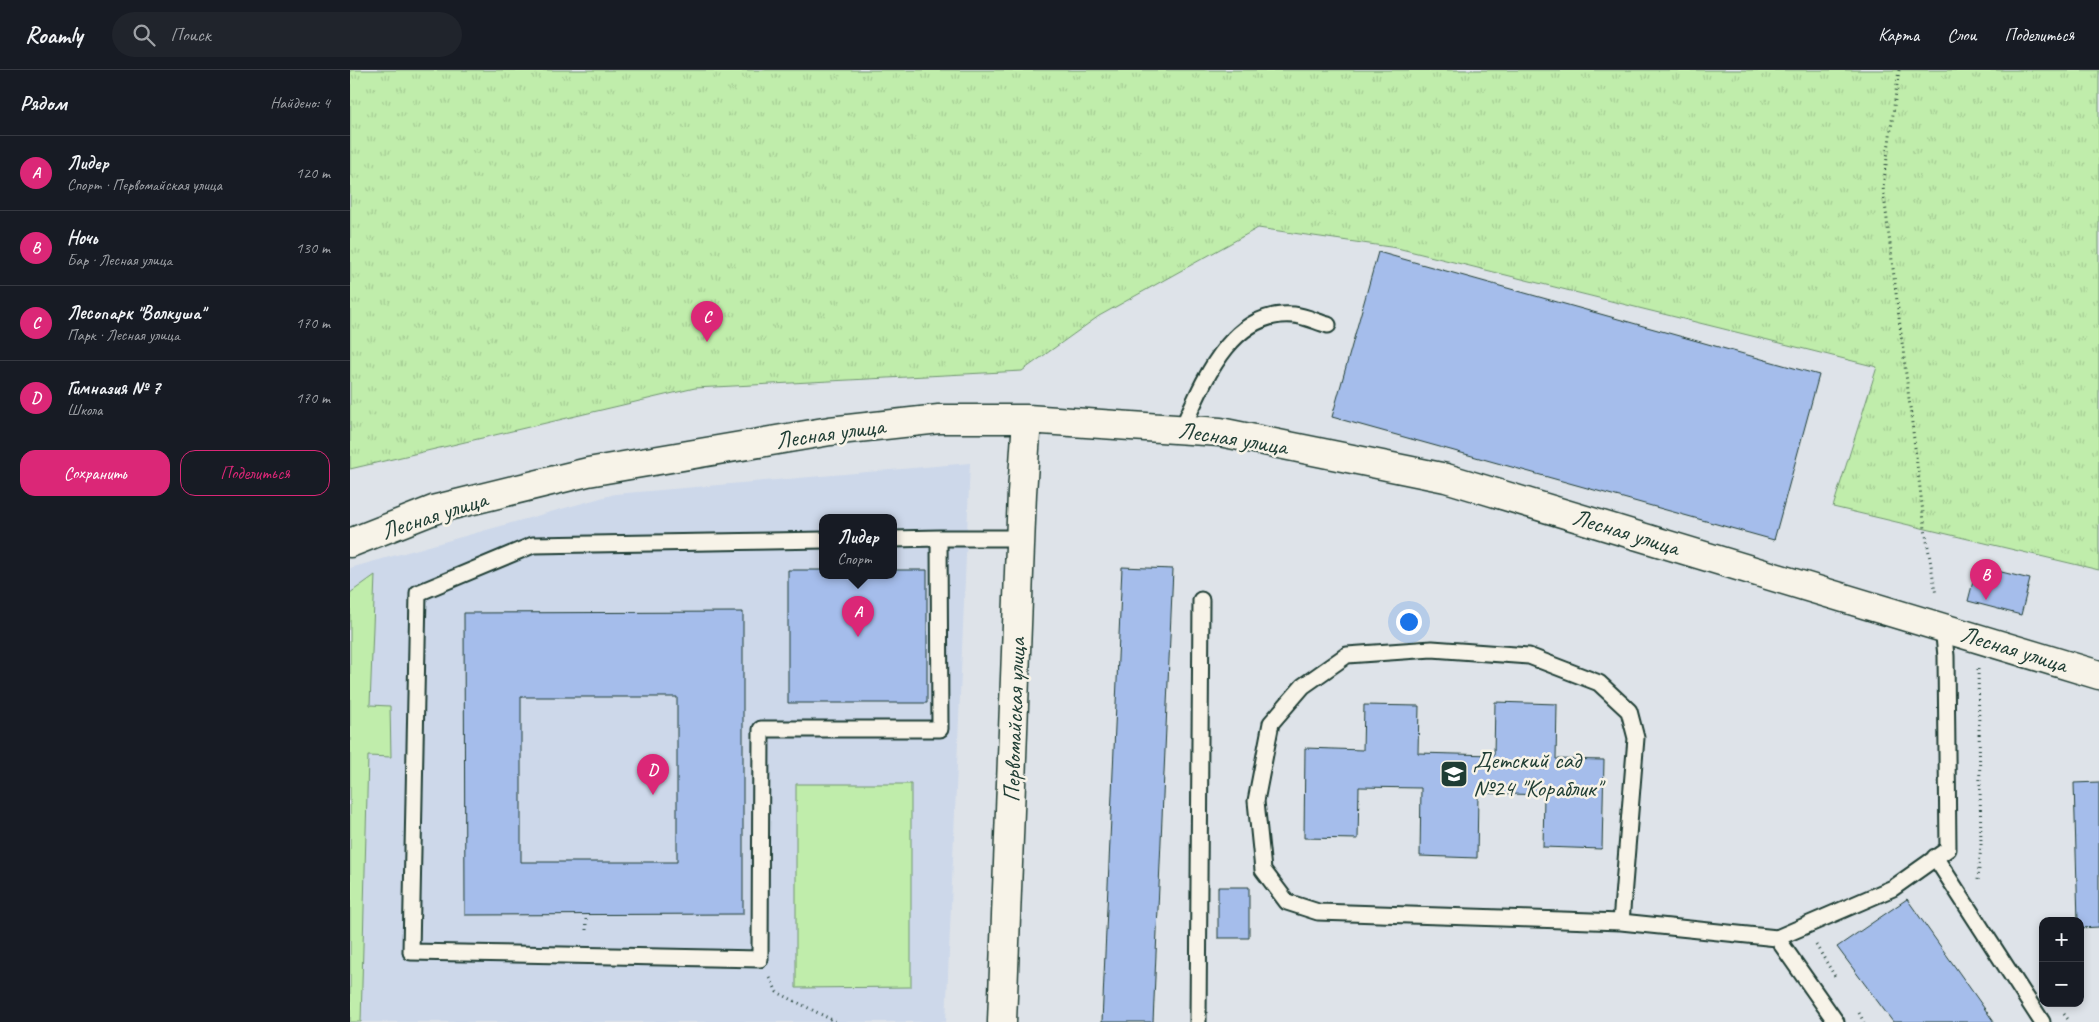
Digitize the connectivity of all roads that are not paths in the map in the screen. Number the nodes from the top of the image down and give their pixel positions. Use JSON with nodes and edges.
{"nodes":[{"id":1,"x":1328,"y":325,"type":"dead end"},
{"id":2,"x":1027,"y":419,"type":"junction"},
{"id":3,"x":1182,"y":429,"type":"junction"},
{"id":4,"x":939,"y":538,"type":"junction"},
{"id":5,"x":1020,"y":538,"type":"junction"},
{"id":6,"x":897,"y":539,"type":"edge"},
{"id":7,"x":819,"y":540,"type":"edge"},
{"id":8,"x":350,"y":542,"type":"edge"},
{"id":9,"x":1201,"y":600,"type":"dead end"},
{"id":10,"x":1943,"y":627,"type":"junction"},
{"id":11,"x":2099,"y":675,"type":"edge"},
{"id":12,"x":1938,"y":863,"type":"junction"},
{"id":13,"x":1621,"y":922,"type":"junction"},
{"id":14,"x":1777,"y":938,"type":"junction"},
{"id":15,"x":1002,"y":1022,"type":"edge"},
{"id":16,"x":1198,"y":1022,"type":"edge"},
{"id":17,"x":1836,"y":1022,"type":"edge"},
{"id":18,"x":2042,"y":1022,"type":"edge"}],
"edges":[{"from":1,"to":3,"type":"lane"},
{"from":2,"to":3,"type":"street","name":"Лесная улица"},
{"from":2,"to":5,"type":"street","name":"Первомайская улица"},
{"from":2,"to":8,"type":"street","name":"Лесная улица"},
{"from":3,"to":10,"type":"street","name":"Лесная улица"},
{"from":4,"to":5,"type":"lane"},
{"from":4,"to":6,"type":"lane"},
{"from":4,"to":7,"type":"lane"},
{"from":5,"to":15,"type":"street","name":"Первомайская улица"},
{"from":9,"to":16,"type":"lane"},
{"from":10,"to":11,"type":"street","name":"Лесная улица"},
{"from":10,"to":12,"type":"lane"},
{"from":12,"to":14,"type":"lane"},
{"from":12,"to":18,"type":"lane"},
{"from":13,"to":13,"type":"lane"},
{"from":13,"to":14,"type":"lane"},
{"from":14,"to":17,"type":"lane"}]}
